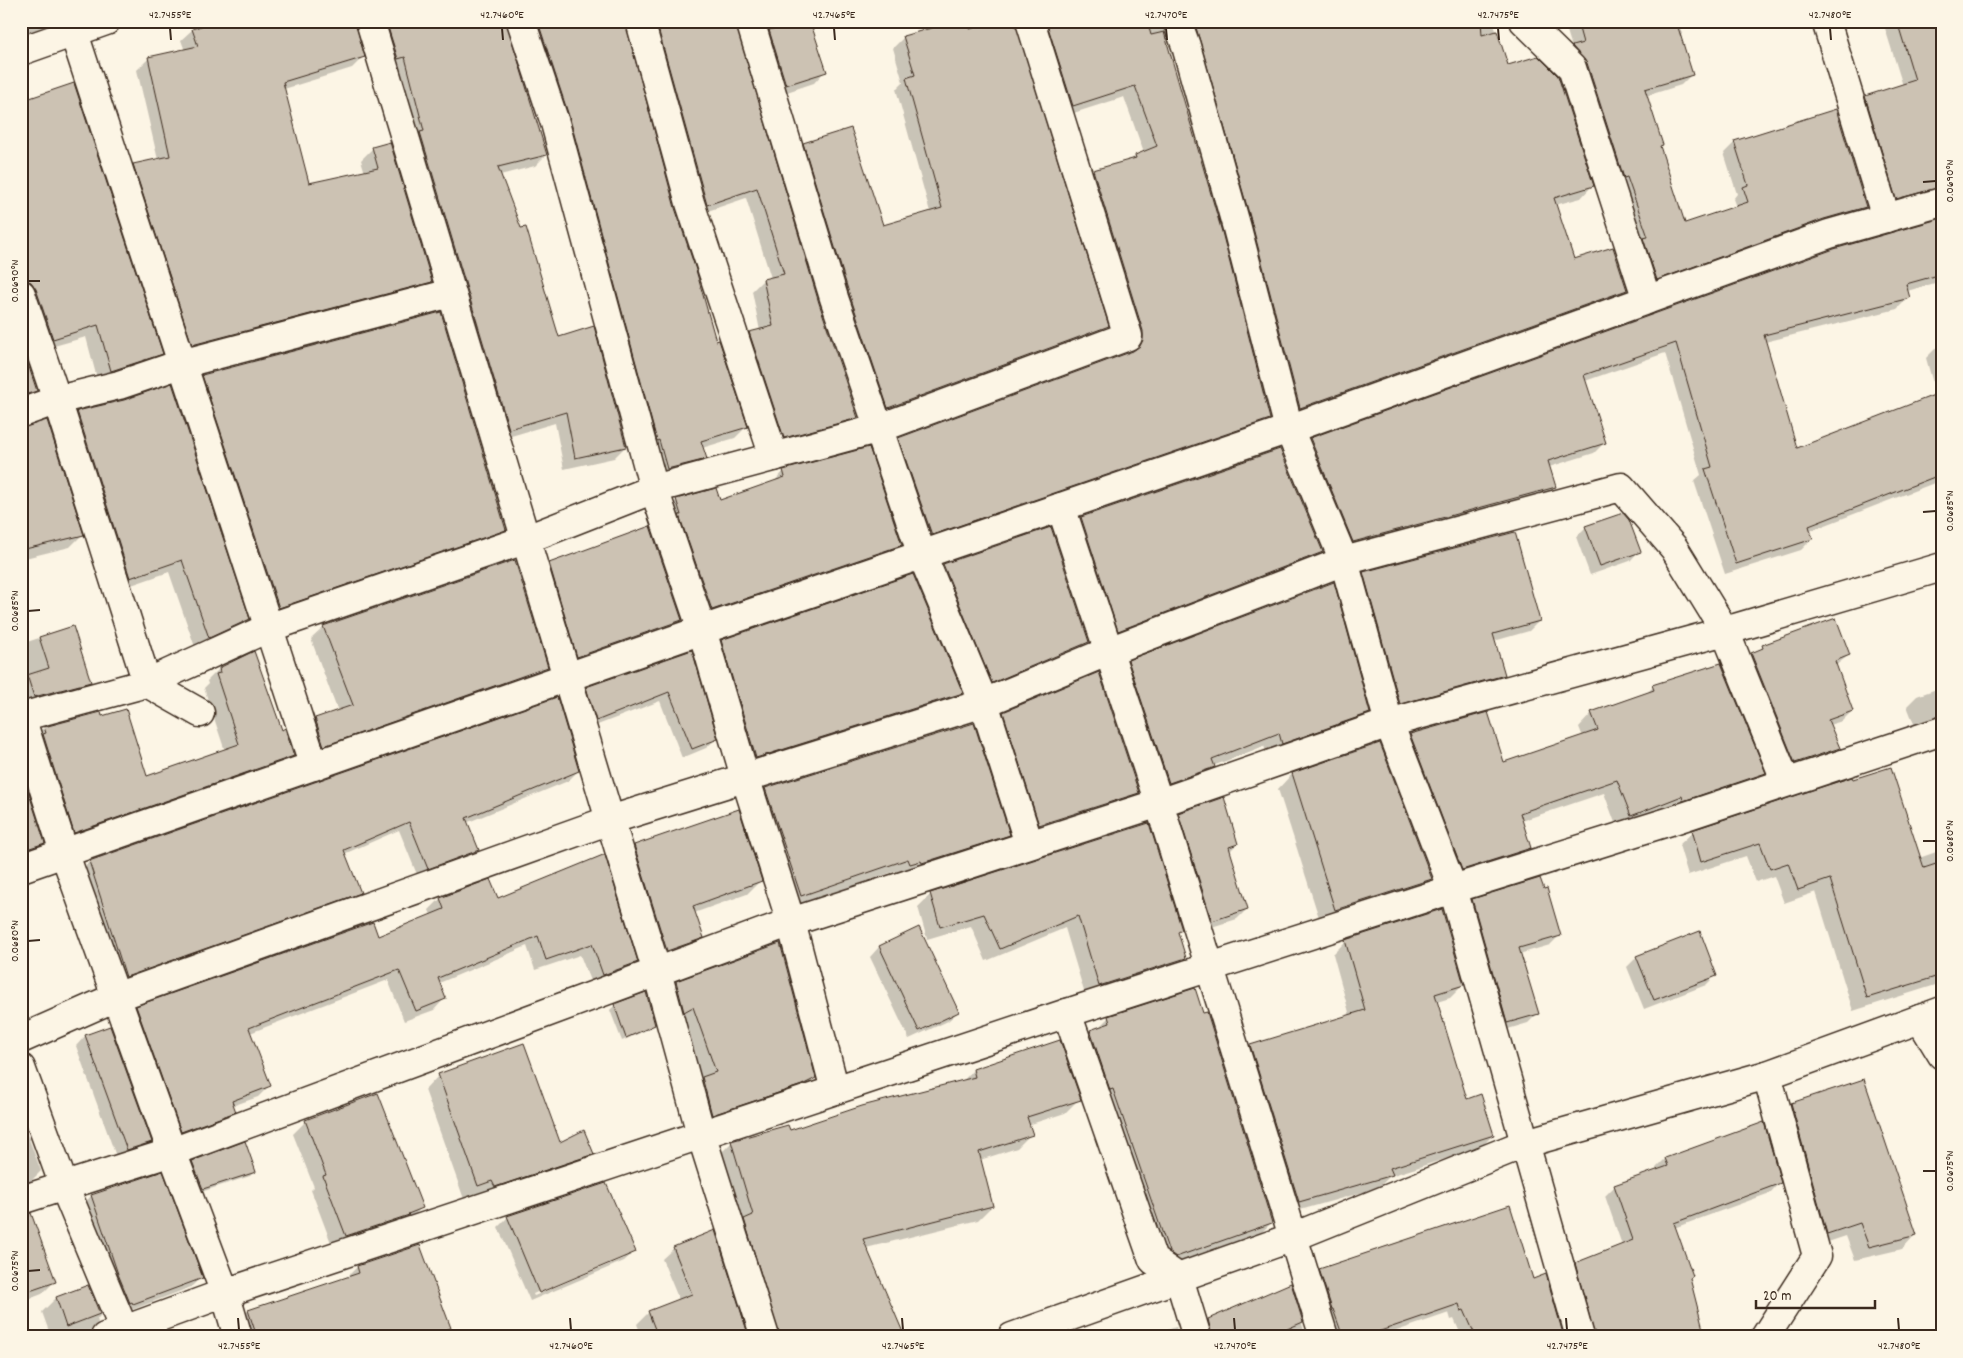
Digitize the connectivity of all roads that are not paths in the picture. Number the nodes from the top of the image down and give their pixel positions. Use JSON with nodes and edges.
{"nodes":[{"id":1,"x":106,"y":21,"type":"edge"},
{"id":2,"x":370,"y":21,"type":"edge"},
{"id":3,"x":521,"y":21,"type":"edge"},
{"id":4,"x":640,"y":21,"type":"edge"},
{"id":5,"x":750,"y":21,"type":"edge"},
{"id":6,"x":1030,"y":21,"type":"edge"},
{"id":7,"x":1177,"y":21,"type":"edge"},
{"id":8,"x":1524,"y":21,"type":"edge"},
{"id":9,"x":1826,"y":21,"type":"edge"},
{"id":10,"x":71,"y":27,"type":"edge"},
{"id":11,"x":21,"y":51,"type":"edge"},
{"id":12,"x":1942,"y":202,"type":"edge"},
{"id":13,"x":1886,"y":218,"type":"junction"},
{"id":14,"x":451,"y":293,"type":"junction"},
{"id":15,"x":21,"y":294,"type":"edge"},
{"id":16,"x":1648,"y":300,"type":"junction"},
{"id":17,"x":181,"y":364,"type":"junction"},
{"id":18,"x":57,"y":400,"type":"junction"},
{"id":19,"x":21,"y":413,"type":"edge"},
{"id":20,"x":880,"y":428,"type":"junction"},
{"id":21,"x":1289,"y":430,"type":"junction"},
{"id":22,"x":774,"y":457,"type":"junction"},
{"id":23,"x":654,"y":489,"type":"junction"},
{"id":24,"x":1061,"y":507,"type":"junction"},
{"id":25,"x":526,"y":539,"type":"junction"},
{"id":26,"x":922,"y":555,"type":"junction"},
{"id":27,"x":1344,"y":561,"type":"junction"},
{"id":28,"x":1942,"y":567,"type":"edge"},
{"id":29,"x":268,"y":628,"type":"junction"},
{"id":30,"x":702,"y":630,"type":"junction"},
{"id":31,"x":1725,"y":631,"type":"junction"},
{"id":32,"x":1109,"y":651,"type":"junction"},
{"id":33,"x":568,"y":677,"type":"junction"},
{"id":34,"x":147,"y":683,"type":"junction"},
{"id":35,"x":984,"y":703,"type":"junction"},
{"id":36,"x":200,"y":714,"type":"dead end"},
{"id":37,"x":1389,"y":723,"type":"junction"},
{"id":38,"x":1942,"y":731,"type":"edge"},
{"id":39,"x":314,"y":766,"type":"junction"},
{"id":40,"x":745,"y":777,"type":"junction"},
{"id":41,"x":1786,"y":782,"type":"junction"},
{"id":42,"x":1158,"y":803,"type":"junction"},
{"id":43,"x":610,"y":820,"type":"junction"},
{"id":44,"x":1029,"y":844,"type":"junction"},
{"id":45,"x":64,"y":852,"type":"junction"},
{"id":46,"x":21,"y":868,"type":"edge"},
{"id":47,"x":1452,"y":888,"type":"junction"},
{"id":48,"x":791,"y":922,"type":"junction"},
{"id":49,"x":1210,"y":968,"type":"junction"},
{"id":50,"x":658,"y":972,"type":"junction"},
{"id":51,"x":116,"y":997,"type":"junction"},
{"id":52,"x":1067,"y":1013,"type":"junction"},
{"id":53,"x":1931,"y":1015,"type":"edge"},
{"id":54,"x":21,"y":1039,"type":"edge"},
{"id":55,"x":1942,"y":1055,"type":"edge"},
{"id":56,"x":21,"y":1068,"type":"edge"},
{"id":57,"x":1767,"y":1075,"type":"junction"},
{"id":58,"x":835,"y":1090,"type":"junction"},
{"id":59,"x":701,"y":1134,"type":"junction"},
{"id":60,"x":1526,"y":1143,"type":"junction"},
{"id":61,"x":172,"y":1152,"type":"junction"},
{"id":62,"x":64,"y":1186,"type":"junction"},
{"id":63,"x":21,"y":1200,"type":"edge"},
{"id":64,"x":1293,"y":1237,"type":"junction"},
{"id":65,"x":1179,"y":1278,"type":"junction"},
{"id":66,"x":225,"y":1293,"type":"junction"},
{"id":67,"x":119,"y":1334,"type":"edge"},
{"id":68,"x":238,"y":1337,"type":"edge"},
{"id":69,"x":765,"y":1337,"type":"edge"},
{"id":70,"x":1012,"y":1337,"type":"edge"},
{"id":71,"x":1197,"y":1337,"type":"edge"},
{"id":72,"x":1324,"y":1337,"type":"edge"},
{"id":73,"x":1580,"y":1337,"type":"edge"},
{"id":74,"x":1765,"y":1337,"type":"edge"}],
"edges":[{"from":1,"to":10,"type":"street"},
{"from":2,"to":14,"type":"street"},
{"from":3,"to":23,"type":"street"},
{"from":4,"to":22,"type":"street"},
{"from":5,"to":20,"type":"street"},
{"from":6,"to":20,"type":"street"},
{"from":7,"to":21,"type":"street"},
{"from":8,"to":16,"type":"street"},
{"from":9,"to":13,"type":"street"},
{"from":10,"to":11,"type":"street"},
{"from":10,"to":17,"type":"street"},
{"from":12,"to":13,"type":"street"},
{"from":13,"to":16,"type":"street"},
{"from":14,"to":17,"type":"street"},
{"from":14,"to":25,"type":"street"},
{"from":15,"to":18,"type":"street"},
{"from":16,"to":21,"type":"street"},
{"from":17,"to":18,"type":"street"},
{"from":17,"to":29,"type":"street"},
{"from":18,"to":19,"type":"street"},
{"from":18,"to":34,"type":"street"},
{"from":20,"to":22,"type":"street"},
{"from":20,"to":26,"type":"street"},
{"from":21,"to":24,"type":"street"},
{"from":21,"to":27,"type":"street"},
{"from":22,"to":23,"type":"street"},
{"from":23,"to":25,"type":"street"},
{"from":23,"to":30,"type":"street"},
{"from":24,"to":26,"type":"street"},
{"from":24,"to":32,"type":"street"},
{"from":25,"to":29,"type":"street"},
{"from":25,"to":33,"type":"street"},
{"from":26,"to":30,"type":"street"},
{"from":26,"to":35,"type":"street"},
{"from":27,"to":31,"type":"street"},
{"from":27,"to":32,"type":"street"},
{"from":27,"to":37,"type":"street"},
{"from":28,"to":31,"type":"street"},
{"from":29,"to":34,"type":"street"},
{"from":29,"to":39,"type":"street"},
{"from":30,"to":33,"type":"street"},
{"from":30,"to":40,"type":"street"},
{"from":31,"to":37,"type":"street"},
{"from":31,"to":41,"type":"street"},
{"from":32,"to":35,"type":"street"},
{"from":32,"to":42,"type":"street"},
{"from":33,"to":39,"type":"street"},
{"from":33,"to":43,"type":"street"},
{"from":34,"to":36,"type":"street"},
{"from":34,"to":45,"type":"street"},
{"from":35,"to":40,"type":"street"},
{"from":35,"to":44,"type":"street"},
{"from":37,"to":42,"type":"street"},
{"from":37,"to":47,"type":"street"},
{"from":38,"to":41,"type":"street"},
{"from":39,"to":45,"type":"street"},
{"from":40,"to":43,"type":"street"},
{"from":40,"to":48,"type":"street"},
{"from":41,"to":47,"type":"street"},
{"from":42,"to":44,"type":"street"},
{"from":42,"to":49,"type":"street"},
{"from":43,"to":50,"type":"street"},
{"from":43,"to":51,"type":"street"},
{"from":44,"to":48,"type":"street"},
{"from":45,"to":46,"type":"street"},
{"from":45,"to":51,"type":"street"},
{"from":47,"to":49,"type":"street"},
{"from":47,"to":60,"type":"street"},
{"from":48,"to":50,"type":"street"},
{"from":48,"to":58,"type":"street"},
{"from":49,"to":52,"type":"street"},
{"from":49,"to":64,"type":"street"},
{"from":50,"to":59,"type":"street"},
{"from":50,"to":61,"type":"street"},
{"from":51,"to":54,"type":"street"},
{"from":51,"to":61,"type":"street"},
{"from":52,"to":58,"type":"street"},
{"from":52,"to":65,"type":"street"},
{"from":53,"to":55,"type":"street"},
{"from":53,"to":57,"type":"street"},
{"from":56,"to":62,"type":"street"},
{"from":57,"to":60,"type":"street"},
{"from":57,"to":74,"type":"street"},
{"from":58,"to":59,"type":"street"},
{"from":59,"to":66,"type":"street"},
{"from":59,"to":69,"type":"street"},
{"from":60,"to":64,"type":"street"},
{"from":60,"to":73,"type":"street"},
{"from":61,"to":62,"type":"street"},
{"from":61,"to":66,"type":"street"},
{"from":62,"to":63,"type":"street"},
{"from":62,"to":67,"type":"street"},
{"from":64,"to":65,"type":"street"},
{"from":64,"to":72,"type":"street"},
{"from":65,"to":70,"type":"street"},
{"from":65,"to":71,"type":"street"},
{"from":66,"to":67,"type":"street"},
{"from":66,"to":68,"type":"street"}]}
